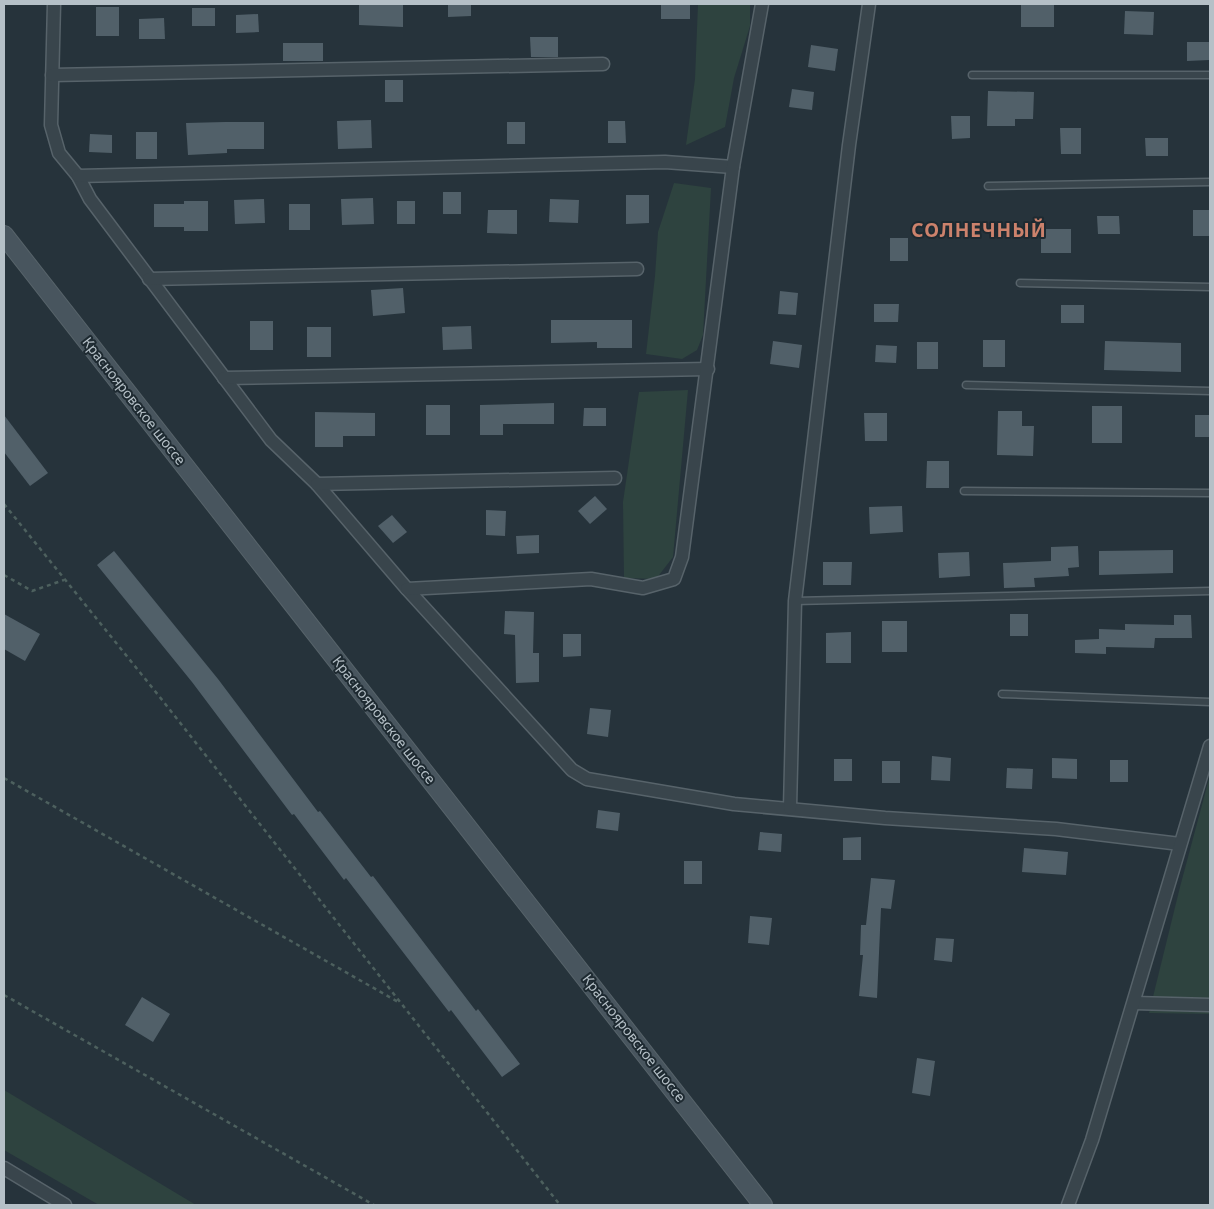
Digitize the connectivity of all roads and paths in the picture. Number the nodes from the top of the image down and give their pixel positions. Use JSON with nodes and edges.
{"nodes":[{"id":1,"x":54,"y":4,"type":"edge"},
{"id":2,"x":762,"y":4,"type":"edge"},
{"id":3,"x":869,"y":4,"type":"edge"},
{"id":4,"x":603,"y":64,"type":"dead end"},
{"id":5,"x":52,"y":75,"type":"junction"},
{"id":6,"x":972,"y":75,"type":"dead end"},
{"id":7,"x":1210,"y":75,"type":"edge"},
{"id":8,"x":733,"y":167,"type":"junction"},
{"id":9,"x":78,"y":176,"type":"junction"},
{"id":10,"x":1210,"y":182,"type":"edge"},
{"id":11,"x":988,"y":186,"type":"dead end"},
{"id":12,"x":4,"y":235,"type":"edge"},
{"id":13,"x":637,"y":270,"type":"dead end"},
{"id":14,"x":149,"y":279,"type":"junction"},
{"id":15,"x":1020,"y":283,"type":"dead end"},
{"id":16,"x":1210,"y":287,"type":"edge"},
{"id":17,"x":708,"y":369,"type":"junction"},
{"id":18,"x":224,"y":378,"type":"junction"},
{"id":19,"x":966,"y":385,"type":"dead end"},
{"id":20,"x":1210,"y":391,"type":"edge"},
{"id":21,"x":615,"y":478,"type":"dead end"},
{"id":22,"x":318,"y":484,"type":"junction"},
{"id":23,"x":964,"y":491,"type":"dead end"},
{"id":24,"x":1210,"y":494,"type":"edge"},
{"id":25,"x":4,"y":504,"type":"edge"},
{"id":26,"x":4,"y":575,"type":"edge"},
{"id":27,"x":64,"y":580,"type":"junction"},
{"id":28,"x":407,"y":589,"type":"junction"},
{"id":29,"x":1210,"y":592,"type":"edge"},
{"id":30,"x":795,"y":601,"type":"junction"},
{"id":31,"x":1002,"y":694,"type":"dead end"},
{"id":32,"x":1210,"y":702,"type":"edge"},
{"id":33,"x":1210,"y":746,"type":"edge"},
{"id":34,"x":4,"y":778,"type":"edge"},
{"id":35,"x":790,"y":808,"type":"junction"},
{"id":36,"x":1180,"y":844,"type":"junction"},
{"id":37,"x":4,"y":995,"type":"edge"},
{"id":38,"x":1134,"y":1003,"type":"junction"},
{"id":39,"x":402,"y":1004,"type":"junction"},
{"id":40,"x":1210,"y":1005,"type":"edge"},
{"id":41,"x":4,"y":1168,"type":"edge"},
{"id":42,"x":65,"y":1205,"type":"edge"},
{"id":43,"x":374,"y":1205,"type":"edge"},
{"id":44,"x":560,"y":1205,"type":"edge"},
{"id":45,"x":763,"y":1205,"type":"edge"},
{"id":46,"x":1068,"y":1205,"type":"edge"}],
"edges":[{"from":1,"to":5,"type":"street"},
{"from":2,"to":8,"type":"street"},
{"from":3,"to":30,"type":"street"},
{"from":4,"to":5,"type":"street"},
{"from":5,"to":9,"type":"street"},
{"from":6,"to":7,"type":"lane"},
{"from":8,"to":9,"type":"street"},
{"from":8,"to":17,"type":"street"},
{"from":9,"to":14,"type":"street"},
{"from":10,"to":11,"type":"lane"},
{"from":12,"to":45,"type":"street","name":"Краснояровское шоссе"},
{"from":13,"to":14,"type":"street"},
{"from":14,"to":18,"type":"street"},
{"from":15,"to":16,"type":"lane"},
{"from":17,"to":18,"type":"street"},
{"from":17,"to":28,"type":"street"},
{"from":18,"to":22,"type":"street"},
{"from":19,"to":20,"type":"lane"},
{"from":21,"to":22,"type":"street"},
{"from":22,"to":28,"type":"street"},
{"from":23,"to":24,"type":"lane"},
{"from":25,"to":27,"type":"path"},
{"from":26,"to":27,"type":"path"},
{"from":27,"to":39,"type":"path"},
{"from":28,"to":35,"type":"street"},
{"from":29,"to":30,"type":"lane"},
{"from":30,"to":35,"type":"street"},
{"from":31,"to":32,"type":"lane"},
{"from":33,"to":36,"type":"street"},
{"from":34,"to":39,"type":"path"},
{"from":35,"to":36,"type":"street"},
{"from":36,"to":38,"type":"street"},
{"from":37,"to":43,"type":"path"},
{"from":38,"to":40,"type":"street"},
{"from":38,"to":46,"type":"street"},
{"from":39,"to":44,"type":"path"},
{"from":41,"to":42,"type":"street"}]}
